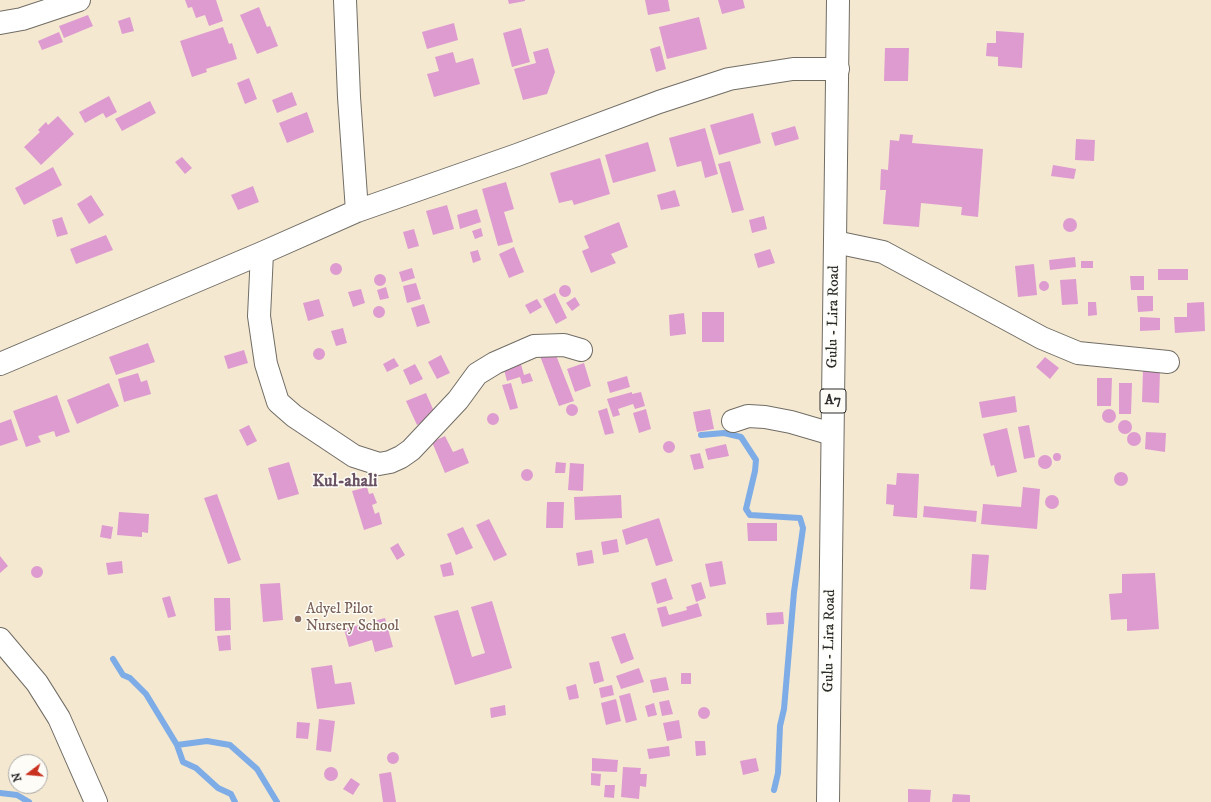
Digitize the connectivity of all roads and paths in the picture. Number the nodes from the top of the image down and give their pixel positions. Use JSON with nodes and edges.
{"nodes":[{"id":1,"x":79,"y":0,"type":"edge"},
{"id":2,"x":346,"y":0,"type":"edge"},
{"id":3,"x":838,"y":0,"type":"edge"},
{"id":4,"x":0,"y":23,"type":"edge"},
{"id":5,"x":838,"y":69,"type":"junction"},
{"id":6,"x":357,"y":211,"type":"junction"},
{"id":7,"x":835,"y":242,"type":"junction"},
{"id":8,"x":262,"y":253,"type":"junction"},
{"id":9,"x":581,"y":350,"type":"dead end"},
{"id":10,"x":1168,"y":362,"type":"dead end"},
{"id":11,"x":0,"y":364,"type":"edge"},
{"id":12,"x":740,"y":418,"type":"dead end"},
{"id":13,"x":832,"y":434,"type":"junction"},
{"id":14,"x":0,"y":639,"type":"edge"},
{"id":15,"x":96,"y":802,"type":"edge"},
{"id":16,"x":828,"y":802,"type":"edge"}],
"edges":[{"from":1,"to":4,"type":"street"},
{"from":2,"to":6,"type":"street"},
{"from":3,"to":5,"type":"street","name":"Gulu - Lira Road","number":"A7"},
{"from":5,"to":6,"type":"street"},
{"from":5,"to":7,"type":"street","name":"Gulu - Lira Road","number":"A7"},
{"from":6,"to":8,"type":"street"},
{"from":7,"to":10,"type":"street"},
{"from":7,"to":13,"type":"street","name":"Gulu - Lira Road","number":"A7"},
{"from":8,"to":9,"type":"street"},
{"from":8,"to":11,"type":"street"},
{"from":12,"to":13,"type":"street"},
{"from":13,"to":16,"type":"street","name":"Gulu - Lira Road","number":"A7"},
{"from":14,"to":15,"type":"street"}]}
